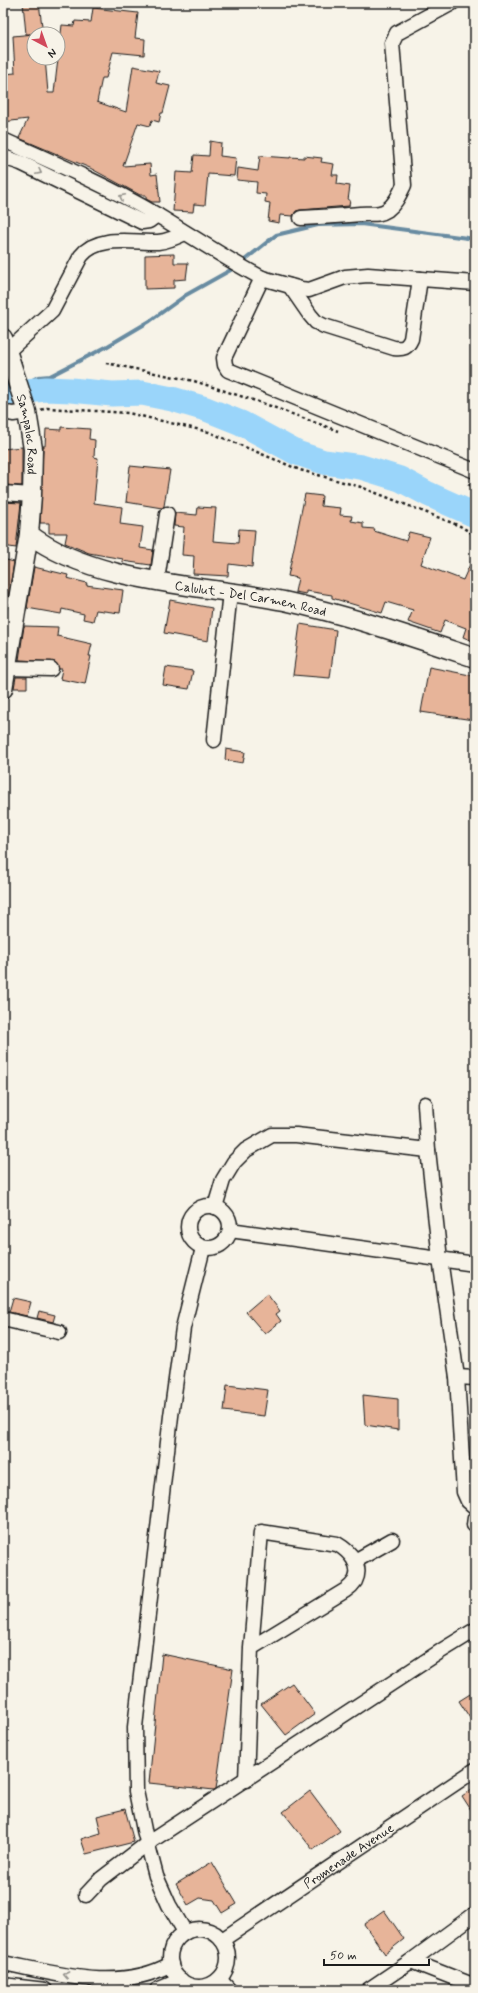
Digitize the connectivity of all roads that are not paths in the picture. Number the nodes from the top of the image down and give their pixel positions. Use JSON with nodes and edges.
{"nodes":[{"id":1,"x":452,"y":3,"type":"edge"},
{"id":2,"x":7,"y":142,"type":"edge"},
{"id":3,"x":5,"y":158,"type":"edge"},
{"id":4,"x":72,"y":171,"type":"junction"},
{"id":5,"x":66,"y":185,"type":"junction"},
{"id":6,"x":156,"y":215,"type":"junction"},
{"id":7,"x":301,"y":218,"type":"dead end"},
{"id":8,"x":187,"y":234,"type":"junction"},
{"id":9,"x":258,"y":276,"type":"junction"},
{"id":10,"x":420,"y":279,"type":"junction"},
{"id":11,"x":475,"y":283,"type":"edge"},
{"id":12,"x":290,"y":286,"type":"junction"},
{"id":13,"x":5,"y":344,"type":"edge"},
{"id":14,"x":27,"y":411,"type":"junction"},
{"id":15,"x":3,"y":412,"type":"edge"},
{"id":16,"x":475,"y":471,"type":"edge"},
{"id":17,"x":3,"y":493,"type":"edge"},
{"id":18,"x":32,"y":495,"type":"junction"},
{"id":19,"x":167,"y":514,"type":"dead end"},
{"id":20,"x":29,"y":534,"type":"junction"},
{"id":21,"x":157,"y":580,"type":"junction"},
{"id":22,"x":230,"y":592,"type":"junction"},
{"id":23,"x":475,"y":658,"type":"edge"},
{"id":24,"x":7,"y":668,"type":"junction"},
{"id":25,"x":50,"y":669,"type":"dead end"},
{"id":26,"x":3,"y":689,"type":"edge"},
{"id":27,"x":214,"y":740,"type":"dead end"},
{"id":28,"x":425,"y":1104,"type":"dead end"},
{"id":29,"x":428,"y":1150,"type":"junction"},
{"id":30,"x":215,"y":1207,"type":"junction"},
{"id":31,"x":230,"y":1230,"type":"junction"},
{"id":32,"x":203,"y":1248,"type":"junction"},
{"id":33,"x":440,"y":1259,"type":"junction"},
{"id":34,"x":475,"y":1264,"type":"edge"},
{"id":35,"x":3,"y":1319,"type":"edge"},
{"id":36,"x":59,"y":1332,"type":"dead end"},
{"id":37,"x":457,"y":1377,"type":"junction"},
{"id":38,"x":475,"y":1378,"type":"edge"},
{"id":39,"x":475,"y":1507,"type":"edge"},
{"id":40,"x":392,"y":1540,"type":"dead end"},
{"id":41,"x":355,"y":1561,"type":"junction"},
{"id":42,"x":475,"y":1630,"type":"edge"},
{"id":43,"x":251,"y":1648,"type":"junction"},
{"id":44,"x":475,"y":1770,"type":"edge"},
{"id":45,"x":246,"y":1780,"type":"junction"},
{"id":46,"x":148,"y":1843,"type":"junction"},
{"id":47,"x":86,"y":1896,"type":"dead end"},
{"id":48,"x":475,"y":1914,"type":"edge"},
{"id":49,"x":185,"y":1932,"type":"junction"},
{"id":50,"x":222,"y":1940,"type":"junction"},
{"id":51,"x":411,"y":1961,"type":"junction"},
{"id":52,"x":3,"y":1963,"type":"edge"},
{"id":53,"x":171,"y":1964,"type":"junction"},
{"id":54,"x":219,"y":1979,"type":"junction"},
{"id":55,"x":181,"y":1980,"type":"junction"},
{"id":56,"x":3,"y":1985,"type":"edge"},
{"id":57,"x":475,"y":1986,"type":"edge"},
{"id":58,"x":45,"y":1990,"type":"edge"},
{"id":59,"x":157,"y":1990,"type":"edge"},
{"id":60,"x":229,"y":1990,"type":"edge"},
{"id":61,"x":368,"y":1990,"type":"edge"}],
"edges":[{"from":1,"to":7,"type":"street"},
{"from":2,"to":3,"type":"street"},
{"from":2,"to":4,"type":"street"},
{"from":3,"to":5,"type":"street","one_way":true},
{"from":4,"to":5,"type":"street"},
{"from":6,"to":4,"type":"street","one_way":true},
{"from":5,"to":6,"type":"street"},
{"from":6,"to":8,"type":"street"},
{"from":8,"to":9,"type":"street"},
{"from":8,"to":13,"type":"street"},
{"from":9,"to":12,"type":"street"},
{"from":9,"to":16,"type":"street"},
{"from":10,"to":11,"type":"street"},
{"from":10,"to":12,"type":"street"},
{"from":10,"to":12,"type":"street"},
{"from":13,"to":14,"type":"main road","name":"Sampaloc Road"},
{"from":14,"to":15,"type":"street"},
{"from":14,"to":18,"type":"main road","name":"Sampaloc Road"},
{"from":17,"to":18,"type":"street"},
{"from":18,"to":20,"type":"main road","name":"Sampaloc Road"},
{"from":19,"to":21,"type":"street"},
{"from":20,"to":21,"type":"main road","name":"Calulut - Del Carmen Road"},
{"from":20,"to":24,"type":"main road","name":"Sampaloc Road"},
{"from":21,"to":22,"type":"main road","name":"Calulut - Del Carmen Road"},
{"from":22,"to":23,"type":"main road","name":"Calulut - Del Carmen Road"},
{"from":22,"to":27,"type":"street"},
{"from":24,"to":25,"type":"street"},
{"from":24,"to":26,"type":"main road","name":"Sampaloc Road"},
{"from":28,"to":29,"type":"street"},
{"from":29,"to":30,"type":"street"},
{"from":29,"to":33,"type":"street"},
{"from":30,"to":31,"type":"street"},
{"from":30,"to":32,"type":"street"},
{"from":31,"to":32,"type":"street"},
{"from":31,"to":33,"type":"street"},
{"from":32,"to":46,"type":"street"},
{"from":33,"to":34,"type":"street"},
{"from":33,"to":37,"type":"street"},
{"from":35,"to":36,"type":"street"},
{"from":37,"to":38,"type":"street"},
{"from":37,"to":39,"type":"street"},
{"from":40,"to":41,"type":"street"},
{"from":41,"to":43,"type":"street"},
{"from":41,"to":43,"type":"street"},
{"from":42,"to":45,"type":"street"},
{"from":43,"to":45,"type":"street"},
{"from":44,"to":50,"type":"street","name":"Promenade Avenue"},
{"from":45,"to":46,"type":"street"},
{"from":46,"to":47,"type":"street"},
{"from":46,"to":49,"type":"street"},
{"from":48,"to":51,"type":"street"},
{"from":49,"to":50,"type":"street"},
{"from":49,"to":53,"type":"street"},
{"from":50,"to":54,"type":"street"},
{"from":51,"to":57,"type":"street"},
{"from":51,"to":61,"type":"street"},
{"from":53,"to":52,"type":"street","one_way":true},
{"from":53,"to":55,"type":"street"},
{"from":54,"to":55,"type":"street"},
{"from":54,"to":60,"type":"street"},
{"from":55,"to":59,"type":"street"},
{"from":56,"to":58,"type":"street"}]}
